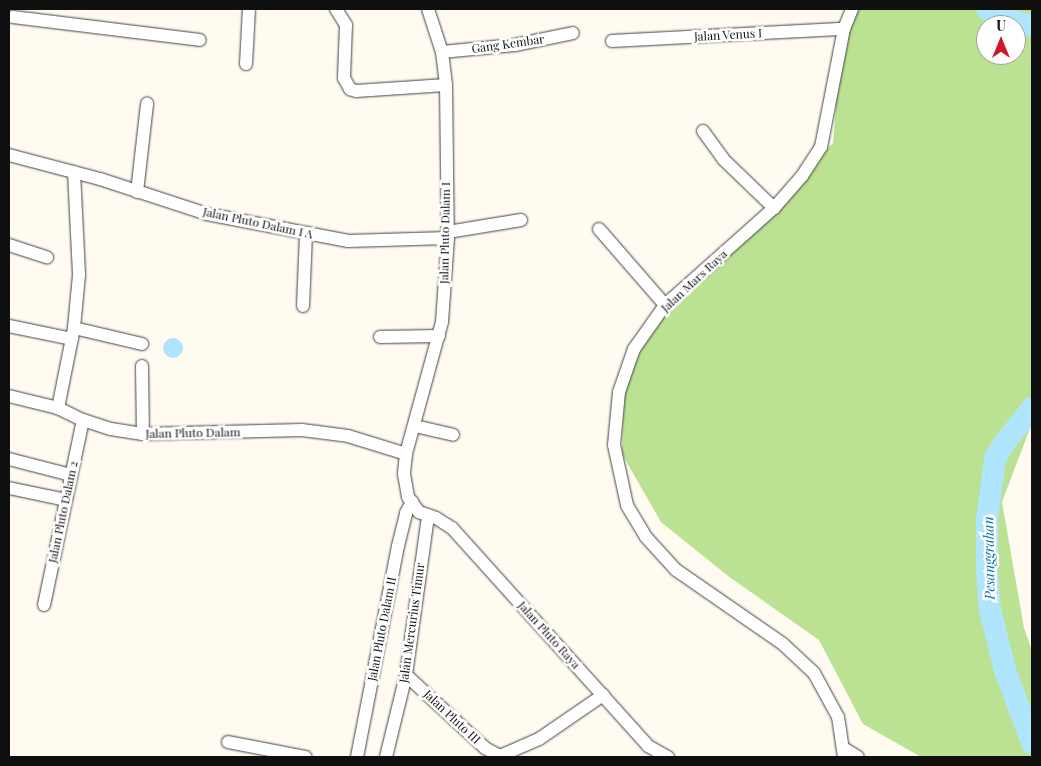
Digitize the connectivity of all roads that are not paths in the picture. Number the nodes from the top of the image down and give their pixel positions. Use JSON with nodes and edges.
{"nodes":[{"id":1,"x":249,"y":9,"type":"edge"},
{"id":2,"x":336,"y":9,"type":"edge"},
{"id":3,"x":428,"y":9,"type":"edge"},
{"id":4,"x":852,"y":9,"type":"edge"},
{"id":5,"x":14,"y":15,"type":"edge"},
{"id":6,"x":844,"y":29,"type":"junction"},
{"id":7,"x":573,"y":33,"type":"dead end"},
{"id":8,"x":200,"y":40,"type":"dead end"},
{"id":9,"x":612,"y":41,"type":"dead end"},
{"id":10,"x":442,"y":52,"type":"junction"},
{"id":11,"x":246,"y":64,"type":"dead end"},
{"id":12,"x":446,"y":85,"type":"junction"},
{"id":13,"x":147,"y":104,"type":"dead end"},
{"id":14,"x":703,"y":131,"type":"dead end"},
{"id":15,"x":9,"y":155,"type":"edge"},
{"id":16,"x":74,"y":172,"type":"junction"},
{"id":17,"x":137,"y":192,"type":"junction"},
{"id":18,"x":774,"y":208,"type":"junction"},
{"id":19,"x":521,"y":220,"type":"dead end"},
{"id":20,"x":599,"y":230,"type":"dead end"},
{"id":21,"x":306,"y":233,"type":"junction"},
{"id":22,"x":448,"y":235,"type":"junction"},
{"id":23,"x":9,"y":245,"type":"edge"},
{"id":24,"x":47,"y":257,"type":"dead end"},
{"id":25,"x":665,"y":305,"type":"junction"},
{"id":26,"x":303,"y":306,"type":"dead end"},
{"id":27,"x":9,"y":326,"type":"edge"},
{"id":28,"x":73,"y":333,"type":"junction"},
{"id":29,"x":439,"y":336,"type":"junction"},
{"id":30,"x":380,"y":337,"type":"dead end"},
{"id":31,"x":142,"y":344,"type":"dead end"},
{"id":32,"x":142,"y":366,"type":"dead end"},
{"id":33,"x":9,"y":396,"type":"edge"},
{"id":34,"x":58,"y":408,"type":"junction"},
{"id":35,"x":83,"y":420,"type":"junction"},
{"id":36,"x":416,"y":426,"type":"junction"},
{"id":37,"x":142,"y":434,"type":"junction"},
{"id":38,"x":453,"y":435,"type":"dead end"},
{"id":39,"x":406,"y":454,"type":"junction"},
{"id":40,"x":9,"y":458,"type":"edge"},
{"id":41,"x":71,"y":475,"type":"junction"},
{"id":42,"x":9,"y":488,"type":"edge"},
{"id":43,"x":66,"y":500,"type":"junction"},
{"id":44,"x":412,"y":502,"type":"junction"},
{"id":45,"x":428,"y":516,"type":"junction"},
{"id":46,"x":44,"y":605,"type":"dead end"},
{"id":47,"x":406,"y":674,"type":"junction"},
{"id":48,"x":603,"y":695,"type":"junction"},
{"id":49,"x":228,"y":742,"type":"dead end"},
{"id":50,"x":649,"y":752,"type":"edge"},
{"id":51,"x":845,"y":753,"type":"edge"},
{"id":52,"x":306,"y":757,"type":"edge"},
{"id":53,"x":357,"y":757,"type":"edge"},
{"id":54,"x":386,"y":757,"type":"edge"},
{"id":55,"x":668,"y":757,"type":"edge"},
{"id":56,"x":858,"y":757,"type":"edge"}],
"edges":[{"from":1,"to":11,"type":"street"},
{"from":2,"to":12,"type":"street"},
{"from":3,"to":10,"type":"street","name":"Jalan Pluto Dalam I"},
{"from":4,"to":6,"type":"street","name":"Jalan Mars Raya"},
{"from":5,"to":8,"type":"street"},
{"from":6,"to":9,"type":"street","name":"Jalan Venus I"},
{"from":6,"to":18,"type":"street","name":"Jalan Mars Raya"},
{"from":7,"to":10,"type":"street","name":"Gang Kembar"},
{"from":10,"to":12,"type":"street","name":"Jalan Pluto Dalam I"},
{"from":12,"to":22,"type":"street","name":"Jalan Pluto Dalam I"},
{"from":13,"to":17,"type":"street"},
{"from":14,"to":18,"type":"street"},
{"from":15,"to":16,"type":"street","name":"Jalan Pluto Dalam I A"},
{"from":16,"to":17,"type":"street","name":"Jalan Pluto Dalam I A"},
{"from":16,"to":28,"type":"street"},
{"from":17,"to":21,"type":"street","name":"Jalan Pluto Dalam I A"},
{"from":18,"to":25,"type":"street","name":"Jalan Mars Raya"},
{"from":19,"to":22,"type":"street","name":"Jalan Pluto Dalam I A"},
{"from":20,"to":25,"type":"street"},
{"from":21,"to":22,"type":"street","name":"Jalan Pluto Dalam I A"},
{"from":21,"to":26,"type":"street"},
{"from":22,"to":29,"type":"street","name":"Jalan Pluto Dalam I"},
{"from":23,"to":24,"type":"street"},
{"from":25,"to":51,"type":"street","name":"Jalan Mars Raya"},
{"from":27,"to":28,"type":"street"},
{"from":28,"to":31,"type":"street"},
{"from":28,"to":34,"type":"street"},
{"from":29,"to":30,"type":"street"},
{"from":29,"to":36,"type":"street","name":"Jalan Pluto Dalam I"},
{"from":32,"to":37,"type":"street"},
{"from":33,"to":34,"type":"street","name":"Jalan Pluto Dalam"},
{"from":34,"to":35,"type":"street","name":"Jalan Pluto Dalam"},
{"from":35,"to":37,"type":"street","name":"Jalan Pluto Dalam"},
{"from":35,"to":41,"type":"street","name":"Jalan Pluto Dalam 2"},
{"from":36,"to":38,"type":"street"},
{"from":36,"to":39,"type":"street","name":"Jalan Pluto Dalam I"},
{"from":37,"to":39,"type":"street","name":"Jalan Pluto Dalam"},
{"from":39,"to":44,"type":"street"},
{"from":40,"to":41,"type":"street"},
{"from":41,"to":43,"type":"street","name":"Jalan Pluto Dalam 2"},
{"from":42,"to":43,"type":"street"},
{"from":43,"to":46,"type":"street","name":"Jalan Pluto Dalam 2"},
{"from":44,"to":45,"type":"street"},
{"from":44,"to":53,"type":"street","name":"Jalan Pluto Dalam II"},
{"from":45,"to":47,"type":"street","name":"Jalan Mercurius Timur"},
{"from":45,"to":48,"type":"street","name":"Jalan Pluto Raya"},
{"from":47,"to":48,"type":"street","name":"Jalan Pluto III"},
{"from":47,"to":54,"type":"street","name":"Jalan Mercurius Timur"},
{"from":48,"to":50,"type":"street","name":"Jalan Pluto Raya"},
{"from":49,"to":52,"type":"street"},
{"from":50,"to":55,"type":"street","name":"Jalan Pluto Raya"},
{"from":51,"to":56,"type":"street"}]}
